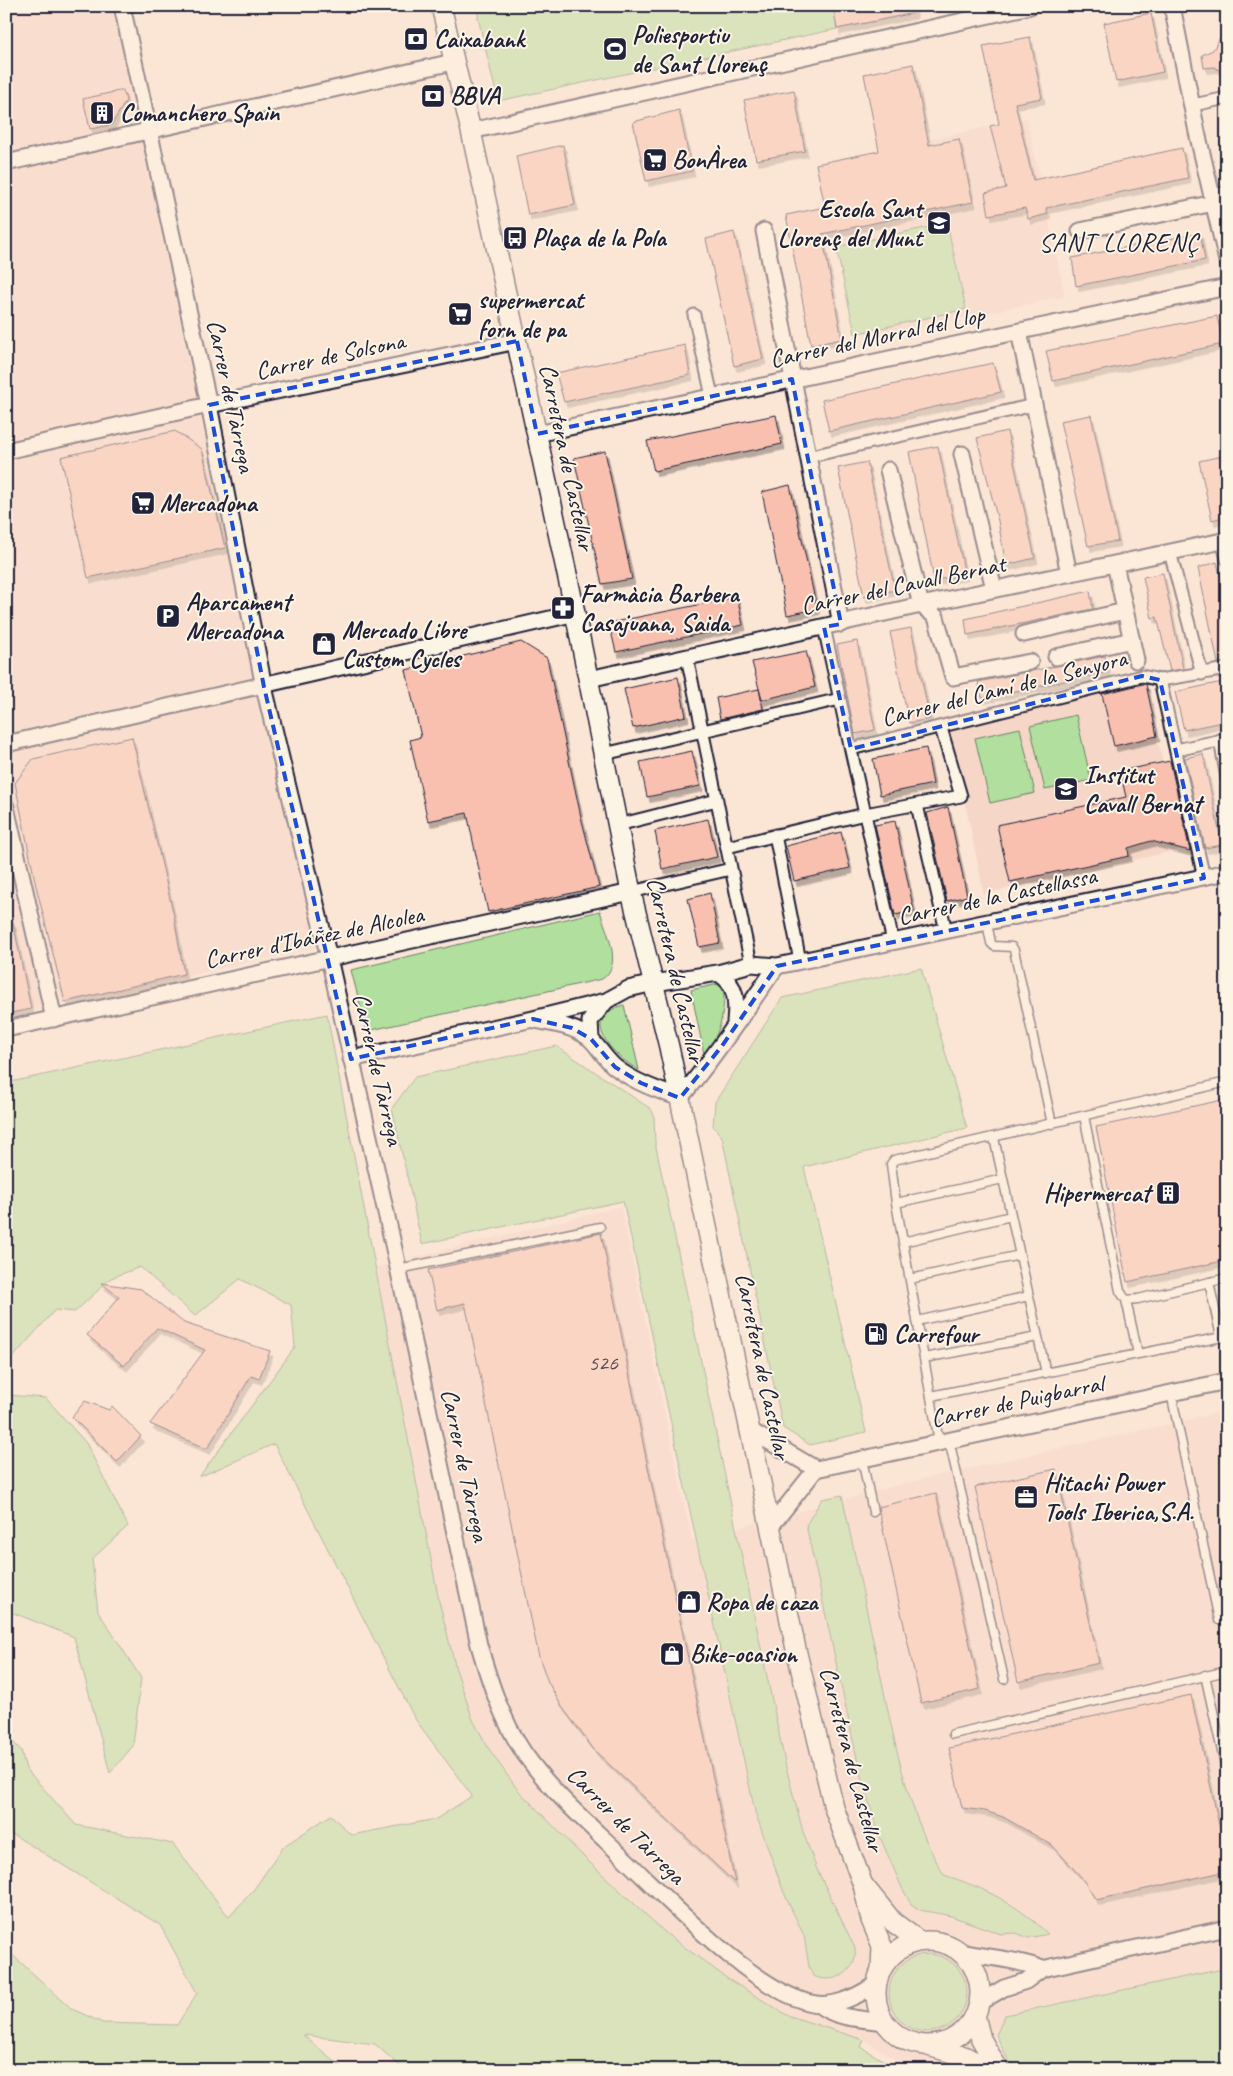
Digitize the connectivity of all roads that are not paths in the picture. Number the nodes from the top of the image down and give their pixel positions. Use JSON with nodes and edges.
{"nodes":[{"id":1,"x":122,"y":6,"type":"edge"},
{"id":2,"x":441,"y":6,"type":"edge"},
{"id":3,"x":454,"y":6,"type":"edge"},
{"id":4,"x":1030,"y":6,"type":"edge"},
{"id":5,"x":1172,"y":6,"type":"edge"},
{"id":6,"x":453,"y":62,"type":"junction"},
{"id":7,"x":1227,"y":98,"type":"edge"},
{"id":8,"x":1193,"y":105,"type":"junction"},
{"id":9,"x":150,"y":130,"type":"junction"},
{"id":10,"x":471,"y":131,"type":"junction"},
{"id":11,"x":6,"y":163,"type":"edge"},
{"id":12,"x":1218,"y":197,"type":"edge"},
{"id":13,"x":764,"y":231,"type":"dead end"},
{"id":14,"x":1080,"y":231,"type":"dead end"},
{"id":15,"x":1227,"y":261,"type":"edge"},
{"id":16,"x":1227,"y":287,"type":"edge"},
{"id":17,"x":694,"y":315,"type":"dead end"},
{"id":18,"x":1019,"y":331,"type":"junction"},
{"id":19,"x":516,"y":341,"type":"junction"},
{"id":20,"x":792,"y":379,"type":"junction"},
{"id":21,"x":712,"y":396,"type":"junction"},
{"id":22,"x":209,"y":405,"type":"junction"},
{"id":23,"x":1034,"y":405,"type":"junction"},
{"id":24,"x":537,"y":434,"type":"junction"},
{"id":25,"x":6,"y":451,"type":"edge"},
{"id":26,"x":962,"y":454,"type":"dead end"},
{"id":27,"x":807,"y":457,"type":"junction"},
{"id":28,"x":888,"y":470,"type":"dead end"},
{"id":29,"x":1225,"y":541,"type":"edge"},
{"id":30,"x":1170,"y":552,"type":"junction"},
{"id":31,"x":1227,"y":559,"type":"edge"},
{"id":32,"x":1115,"y":564,"type":"junction"},
{"id":33,"x":1069,"y":574,"type":"junction"},
{"id":34,"x":994,"y":590,"type":"junction"},
{"id":35,"x":921,"y":604,"type":"junction"},
{"id":36,"x":1125,"y":611,"type":"junction"},
{"id":37,"x":576,"y":613,"type":"junction"},
{"id":38,"x":841,"y":624,"type":"junction"},
{"id":39,"x":824,"y":627,"type":"junction"},
{"id":40,"x":1024,"y":634,"type":"dead end"},
{"id":41,"x":1132,"y":640,"type":"junction"},
{"id":42,"x":687,"y":657,"type":"junction"},
{"id":43,"x":1056,"y":657,"type":"dead end"},
{"id":44,"x":1136,"y":660,"type":"dead end"},
{"id":45,"x":1030,"y":662,"type":"dead end"},
{"id":46,"x":1227,"y":669,"type":"edge"},
{"id":47,"x":1202,"y":674,"type":"junction"},
{"id":48,"x":589,"y":679,"type":"junction"},
{"id":49,"x":1160,"y":680,"type":"junction"},
{"id":50,"x":264,"y":687,"type":"junction"},
{"id":51,"x":840,"y":699,"type":"junction"},
{"id":52,"x":941,"y":728,"type":"junction"},
{"id":53,"x":702,"y":730,"type":"junction"},
{"id":54,"x":1223,"y":740,"type":"edge"},
{"id":55,"x":6,"y":744,"type":"edge"},
{"id":56,"x":851,"y":749,"type":"junction"},
{"id":57,"x":1176,"y":750,"type":"junction"},
{"id":58,"x":604,"y":754,"type":"junction"},
{"id":59,"x":1227,"y":778,"type":"edge"},
{"id":60,"x":717,"y":800,"type":"junction"},
{"id":61,"x":917,"y":805,"type":"junction"},
{"id":62,"x":6,"y":807,"type":"edge"},
{"id":63,"x":865,"y":814,"type":"junction"},
{"id":64,"x":618,"y":825,"type":"junction"},
{"id":65,"x":776,"y":835,"type":"junction"},
{"id":66,"x":727,"y":847,"type":"junction"},
{"id":67,"x":731,"y":869,"type":"junction"},
{"id":68,"x":1226,"y":875,"type":"edge"},
{"id":69,"x":1204,"y":878,"type":"junction"},
{"id":70,"x":631,"y":892,"type":"junction"},
{"id":71,"x":987,"y":922,"type":"junction"},
{"id":72,"x":946,"y":931,"type":"junction"},
{"id":73,"x":894,"y":942,"type":"junction"},
{"id":74,"x":329,"y":958,"type":"junction"},
{"id":75,"x":800,"y":961,"type":"junction"},
{"id":76,"x":751,"y":964,"type":"junction"},
{"id":77,"x":777,"y":966,"type":"junction"},
{"id":78,"x":718,"y":973,"type":"junction"},
{"id":79,"x":654,"y":982,"type":"junction"},
{"id":80,"x":606,"y":1001,"type":"junction"},
{"id":81,"x":54,"y":1019,"type":"junction"},
{"id":82,"x":533,"y":1020,"type":"junction"},
{"id":83,"x":735,"y":1024,"type":"junction"},
{"id":84,"x":6,"y":1029,"type":"edge"},
{"id":85,"x":591,"y":1039,"type":"junction"},
{"id":86,"x":351,"y":1059,"type":"junction"},
{"id":87,"x":1227,"y":1082,"type":"edge"},
{"id":88,"x":680,"y":1098,"type":"junction"},
{"id":89,"x":1084,"y":1116,"type":"junction"},
{"id":90,"x":1052,"y":1124,"type":"junction"},
{"id":91,"x":994,"y":1138,"type":"junction"},
{"id":92,"x":1003,"y":1179,"type":"junction"},
{"id":93,"x":896,"y":1203,"type":"junction"},
{"id":94,"x":1011,"y":1216,"type":"junction"},
{"id":95,"x":600,"y":1227,"type":"dead end"},
{"id":96,"x":903,"y":1242,"type":"junction"},
{"id":97,"x":1020,"y":1255,"type":"junction"},
{"id":98,"x":399,"y":1269,"type":"junction"},
{"id":99,"x":1227,"y":1278,"type":"edge"},
{"id":100,"x":910,"y":1279,"type":"junction"},
{"id":101,"x":1209,"y":1282,"type":"junction"},
{"id":102,"x":1029,"y":1296,"type":"junction"},
{"id":103,"x":1126,"y":1300,"type":"junction"},
{"id":104,"x":918,"y":1321,"type":"junction"},
{"id":105,"x":1038,"y":1337,"type":"junction"},
{"id":106,"x":1224,"y":1337,"type":"edge"},
{"id":107,"x":1138,"y":1354,"type":"junction"},
{"id":108,"x":924,"y":1358,"type":"junction"},
{"id":109,"x":1046,"y":1373,"type":"junction"},
{"id":110,"x":1227,"y":1381,"type":"edge"},
{"id":111,"x":1170,"y":1393,"type":"junction"},
{"id":112,"x":931,"y":1396,"type":"junction"},
{"id":113,"x":751,"y":1431,"type":"junction"},
{"id":114,"x":944,"y":1441,"type":"junction"},
{"id":115,"x":862,"y":1459,"type":"junction"},
{"id":116,"x":816,"y":1469,"type":"junction"},
{"id":117,"x":874,"y":1512,"type":"dead end"},
{"id":118,"x":772,"y":1526,"type":"junction"},
{"id":119,"x":1219,"y":1620,"type":"dead end"},
{"id":120,"x":1227,"y":1671,"type":"edge"},
{"id":121,"x":1205,"y":1676,"type":"junction"},
{"id":122,"x":1004,"y":1680,"type":"dead end"},
{"id":123,"x":953,"y":1734,"type":"dead end"},
{"id":124,"x":1227,"y":1774,"type":"edge"},
{"id":125,"x":864,"y":1885,"type":"junction"},
{"id":126,"x":1227,"y":1928,"type":"edge"},
{"id":127,"x":919,"y":1941,"type":"junction"},
{"id":128,"x":961,"y":1952,"type":"junction"},
{"id":129,"x":1042,"y":1969,"type":"junction"},
{"id":130,"x":879,"y":1977,"type":"junction"},
{"id":131,"x":820,"y":2005,"type":"junction"},
{"id":132,"x":977,"y":2009,"type":"junction"},
{"id":133,"x":884,"y":2022,"type":"junction"},
{"id":134,"x":927,"y":2045,"type":"junction"},
{"id":135,"x":992,"y":2070,"type":"edge"},
{"id":136,"x":999,"y":2070,"type":"edge"}],
"edges":[{"from":1,"to":9,"type":"street","name":"Carrer de Tàrrega"},
{"from":2,"to":6,"type":"street","name":"Carretera de Castellar"},
{"from":3,"to":6,"type":"street","name":"Carretera de Castellar"},
{"from":4,"to":10,"type":"street"},
{"from":5,"to":8,"type":"street"},
{"from":6,"to":9,"type":"street"},
{"from":6,"to":10,"type":"street","name":"Carretera de Castellar"},
{"from":7,"to":8,"type":"street"},
{"from":8,"to":12,"type":"street"},
{"from":9,"to":11,"type":"street"},
{"from":9,"to":22,"type":"street","name":"Carrer de Tàrrega"},
{"from":10,"to":19,"type":"street","name":"Carretera de Castellar"},
{"from":12,"to":14,"type":"street"},
{"from":12,"to":15,"type":"street"},
{"from":13,"to":20,"type":"street"},
{"from":16,"to":18,"type":"street","name":"Carrer del Morral del Llop"},
{"from":17,"to":21,"type":"street"},
{"from":18,"to":20,"type":"street","name":"Carrer del Morral del Llop"},
{"from":18,"to":23,"type":"street"},
{"from":19,"to":22,"type":"street","name":"Carrer de Solsona"},
{"from":19,"to":24,"type":"street","name":"Carretera de Castellar"},
{"from":20,"to":21,"type":"street","name":"Carrer del Morral del Llop"},
{"from":20,"to":27,"type":"street"},
{"from":21,"to":24,"type":"street","name":"Carrer del Morral del Llop"},
{"from":22,"to":25,"type":"street","name":"Carrer de Solsona"},
{"from":22,"to":50,"type":"street","name":"Carrer de Tàrrega"},
{"from":23,"to":27,"type":"street"},
{"from":23,"to":33,"type":"street"},
{"from":24,"to":37,"type":"street","name":"Carretera de Castellar"},
{"from":26,"to":34,"type":"street"},
{"from":27,"to":38,"type":"street"},
{"from":28,"to":35,"type":"street"},
{"from":29,"to":30,"type":"street","name":"Carrer del Cavall Bernat"},
{"from":29,"to":31,"type":"street"},
{"from":30,"to":32,"type":"street","name":"Carrer del Cavall Bernat"},
{"from":30,"to":47,"type":"street"},
{"from":32,"to":33,"type":"street","name":"Carrer del Cavall Bernat"},
{"from":32,"to":36,"type":"street"},
{"from":33,"to":34,"type":"street","name":"Carrer del Cavall Bernat"},
{"from":34,"to":35,"type":"street","name":"Carrer del Cavall Bernat"},
{"from":35,"to":38,"type":"street","name":"Carrer del Cavall Bernat"},
{"from":35,"to":45,"type":"street"},
{"from":36,"to":40,"type":"street"},
{"from":36,"to":41,"type":"street"},
{"from":37,"to":48,"type":"street","name":"Carretera de Castellar"},
{"from":37,"to":50,"type":"street"},
{"from":38,"to":39,"type":"street","name":"Carrer del Cavall Bernat"},
{"from":39,"to":42,"type":"street","name":"Carrer del Cavall Bernat"},
{"from":39,"to":51,"type":"street"},
{"from":41,"to":43,"type":"street"},
{"from":41,"to":44,"type":"street"},
{"from":42,"to":48,"type":"street","name":"Carrer del Cavall Bernat"},
{"from":42,"to":53,"type":"street"},
{"from":46,"to":47,"type":"street","name":"Carrer del Camí de la Senyora"},
{"from":47,"to":49,"type":"street","name":"Carrer del Camí de la Senyora"},
{"from":48,"to":58,"type":"street","name":"Carretera de Castellar"},
{"from":49,"to":52,"type":"street","name":"Carrer del Camí de la Senyora"},
{"from":49,"to":57,"type":"street"},
{"from":50,"to":55,"type":"street"},
{"from":50,"to":74,"type":"street","name":"Carrer de Tàrrega"},
{"from":51,"to":53,"type":"street"},
{"from":51,"to":56,"type":"street"},
{"from":52,"to":56,"type":"street","name":"Carrer del Camí de la Senyora"},
{"from":52,"to":61,"type":"street"},
{"from":53,"to":58,"type":"street"},
{"from":53,"to":60,"type":"street"},
{"from":54,"to":57,"type":"street"},
{"from":54,"to":59,"type":"street"},
{"from":56,"to":63,"type":"street"},
{"from":57,"to":69,"type":"street"},
{"from":58,"to":64,"type":"street","name":"Carretera de Castellar"},
{"from":60,"to":64,"type":"street"},
{"from":60,"to":66,"type":"street"},
{"from":61,"to":63,"type":"street"},
{"from":61,"to":72,"type":"street"},
{"from":62,"to":81,"type":"street"},
{"from":63,"to":65,"type":"street"},
{"from":63,"to":73,"type":"street"},
{"from":64,"to":70,"type":"street","name":"Carretera de Castellar"},
{"from":65,"to":66,"type":"street"},
{"from":65,"to":75,"type":"street"},
{"from":66,"to":67,"type":"street"},
{"from":67,"to":70,"type":"street"},
{"from":67,"to":76,"type":"street"},
{"from":68,"to":69,"type":"street","name":"Carrer de la Castellassa"},
{"from":69,"to":71,"type":"street","name":"Carrer de la Castellassa"},
{"from":70,"to":74,"type":"street","name":"Carrer d'Ibáñez de Alcolea"},
{"from":70,"to":79,"type":"street","name":"Carretera de Castellar"},
{"from":71,"to":72,"type":"street","name":"Carrer de la Castellassa"},
{"from":71,"to":90,"type":"lane"},
{"from":72,"to":73,"type":"street","name":"Carrer de la Castellassa"},
{"from":73,"to":75,"type":"street","name":"Carrer de la Castellassa"},
{"from":74,"to":81,"type":"street","name":"Carrer d'Ibáñez de Alcolea"},
{"from":74,"to":86,"type":"street","name":"Carrer de Tàrrega"},
{"from":75,"to":77,"type":"street","name":"Carrer de la Castellassa"},
{"from":76,"to":77,"type":"street","name":"Carrer de la Castellassa"},
{"from":76,"to":78,"type":"street","name":"Carrer de la Castellassa"},
{"from":77,"to":83,"type":"street"},
{"from":78,"to":79,"type":"street","name":"Carrer de la Castellassa"},
{"from":78,"to":83,"type":"street"},
{"from":79,"to":80,"type":"street","name":"Carrer de la Castellassa"},
{"from":79,"to":88,"type":"street","name":"Carretera de Castellar"},
{"from":80,"to":82,"type":"street"},
{"from":80,"to":85,"type":"street"},
{"from":81,"to":84,"type":"street","name":"Carrer d'Ibáñez de Alcolea"},
{"from":82,"to":85,"type":"street"},
{"from":82,"to":86,"type":"street"},
{"from":83,"to":88,"type":"street"},
{"from":85,"to":88,"type":"street"},
{"from":86,"to":98,"type":"street","name":"Carrer de Tàrrega"},
{"from":87,"to":89,"type":"lane"},
{"from":88,"to":113,"type":"street","name":"Carretera de Castellar"},
{"from":89,"to":90,"type":"lane"},
{"from":89,"to":103,"type":"lane"},
{"from":90,"to":91,"type":"lane"},
{"from":91,"to":92,"type":"lane"},
{"from":91,"to":93,"type":"lane"},
{"from":92,"to":93,"type":"lane"},
{"from":92,"to":94,"type":"lane"},
{"from":93,"to":96,"type":"lane"},
{"from":94,"to":96,"type":"lane"},
{"from":94,"to":97,"type":"lane"},
{"from":95,"to":98,"type":"lane"},
{"from":96,"to":100,"type":"lane"},
{"from":97,"to":100,"type":"lane"},
{"from":97,"to":102,"type":"lane"},
{"from":98,"to":131,"type":"street","name":"Carrer de Tàrrega"},
{"from":99,"to":101,"type":"lane"},
{"from":100,"to":104,"type":"lane"},
{"from":101,"to":103,"type":"lane"},
{"from":101,"to":106,"type":"lane"},
{"from":102,"to":104,"type":"lane"},
{"from":102,"to":105,"type":"lane"},
{"from":103,"to":107,"type":"lane"},
{"from":104,"to":108,"type":"lane"},
{"from":105,"to":108,"type":"lane"},
{"from":105,"to":109,"type":"lane"},
{"from":106,"to":107,"type":"lane"},
{"from":107,"to":109,"type":"lane"},
{"from":108,"to":112,"type":"lane"},
{"from":109,"to":112,"type":"lane"},
{"from":110,"to":111,"type":"street","name":"Carrer de Puigbarral"},
{"from":111,"to":114,"type":"street","name":"Carrer de Puigbarral"},
{"from":111,"to":119,"type":"lane"},
{"from":112,"to":114,"type":"lane"},
{"from":113,"to":116,"type":"street"},
{"from":113,"to":118,"type":"street","name":"Carretera de Castellar"},
{"from":114,"to":115,"type":"street","name":"Carrer de Puigbarral"},
{"from":114,"to":122,"type":"lane"},
{"from":115,"to":116,"type":"street","name":"Carrer de Puigbarral"},
{"from":115,"to":117,"type":"lane"},
{"from":116,"to":118,"type":"street"},
{"from":118,"to":125,"type":"street","name":"Carretera de Castellar"},
{"from":120,"to":121,"type":"lane"},
{"from":121,"to":123,"type":"lane"},
{"from":121,"to":124,"type":"lane"},
{"from":125,"to":127,"type":"street","name":"Carretera de Castellar"},
{"from":125,"to":130,"type":"street","name":"Carretera de Castellar"},
{"from":126,"to":129,"type":"street"},
{"from":127,"to":128,"type":"street"},
{"from":127,"to":130,"type":"street"},
{"from":128,"to":129,"type":"street"},
{"from":128,"to":132,"type":"street"},
{"from":129,"to":132,"type":"street"},
{"from":130,"to":131,"type":"street"},
{"from":130,"to":133,"type":"street"},
{"from":131,"to":133,"type":"street","name":"Carrer de Tàrrega"},
{"from":132,"to":134,"type":"street"},
{"from":132,"to":136,"type":"street"},
{"from":133,"to":134,"type":"street"},
{"from":134,"to":135,"type":"street"}]}
